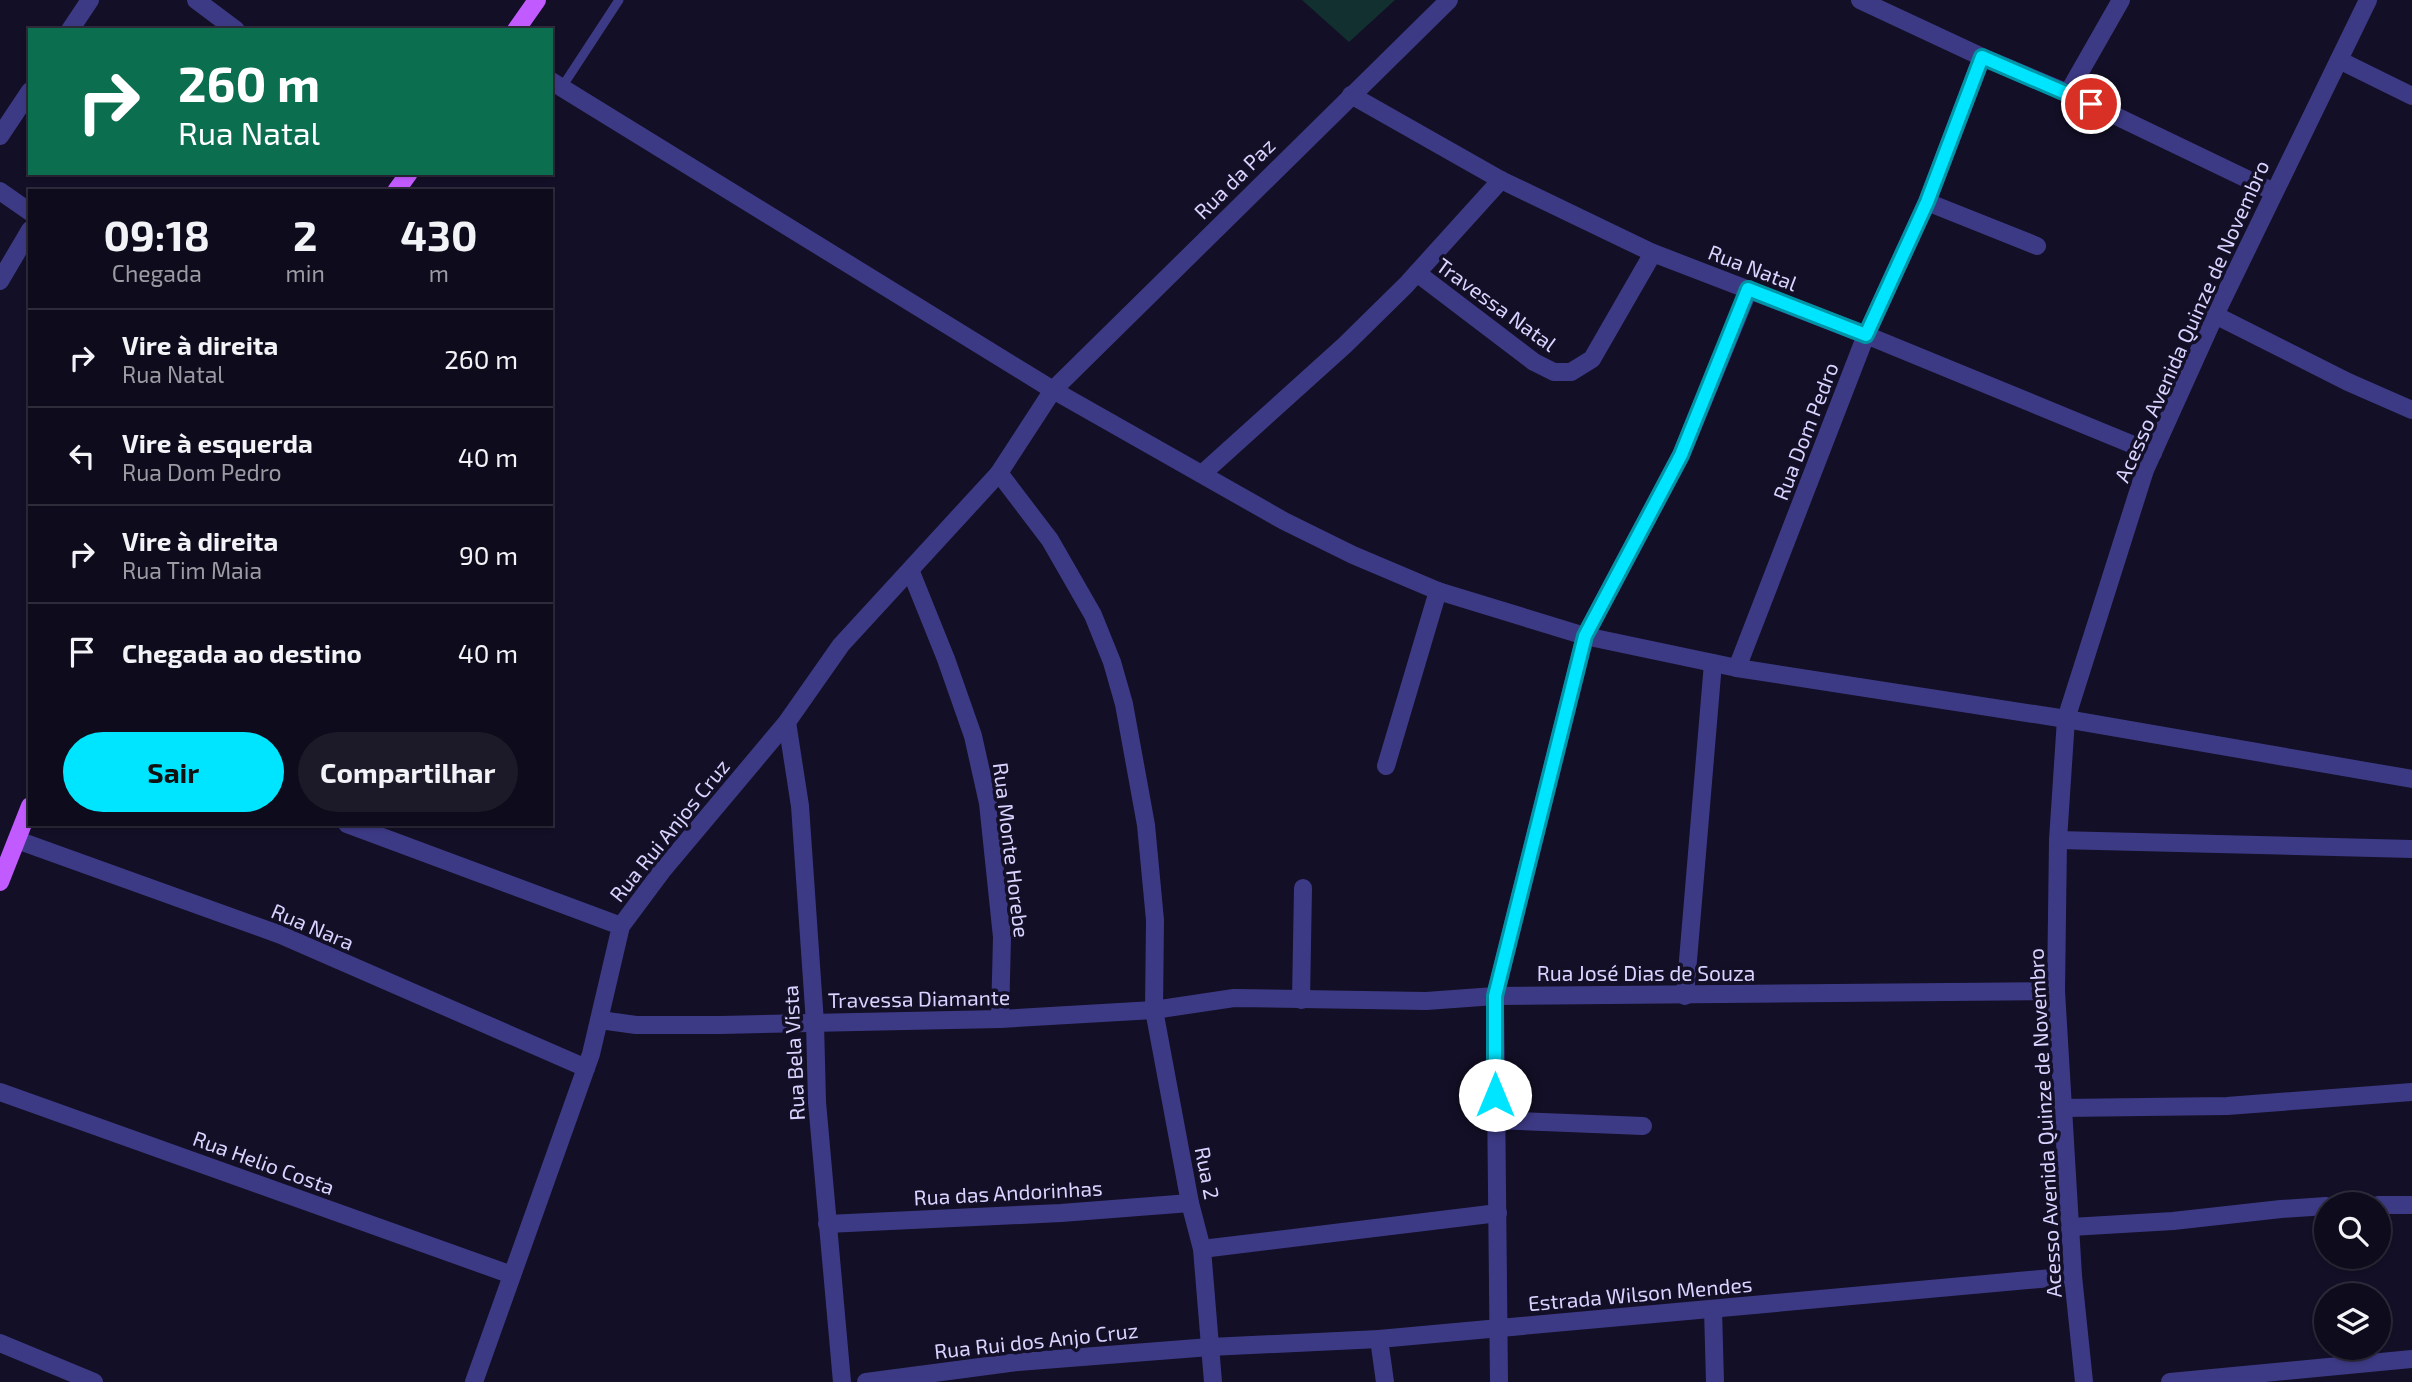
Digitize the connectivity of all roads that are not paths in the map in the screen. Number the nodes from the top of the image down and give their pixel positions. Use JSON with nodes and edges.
{"nodes":[{"id":1,"x":90,"y":0,"type":"edge"},
{"id":2,"x":196,"y":0,"type":"edge"},
{"id":3,"x":537,"y":0,"type":"edge"},
{"id":4,"x":619,"y":0,"type":"edge"},
{"id":5,"x":1449,"y":0,"type":"edge"},
{"id":6,"x":1860,"y":0,"type":"edge"},
{"id":7,"x":2121,"y":0,"type":"edge"},
{"id":8,"x":2368,"y":0,"type":"edge"},
{"id":9,"x":71,"y":28,"type":"edge"},
{"id":10,"x":233,"y":28,"type":"edge"},
{"id":11,"x":517,"y":28,"type":"edge"},
{"id":12,"x":1982,"y":57,"type":"junction"},
{"id":13,"x":2339,"y":60,"type":"junction"},
{"id":14,"x":556,"y":84,"type":"edge"},
{"id":15,"x":2068,"y":93,"type":"junction"},
{"id":16,"x":28,"y":94,"type":"edge"},
{"id":17,"x":1352,"y":95,"type":"junction"},
{"id":18,"x":2412,"y":96,"type":"edge"},
{"id":19,"x":0,"y":136,"type":"edge"},
{"id":20,"x":1502,"y":180,"type":"junction"},
{"id":21,"x":0,"y":191,"type":"edge"},
{"id":22,"x":2274,"y":192,"type":"junction"},
{"id":23,"x":1927,"y":202,"type":"junction"},
{"id":24,"x":28,"y":211,"type":"edge"},
{"id":25,"x":28,"y":233,"type":"edge"},
{"id":26,"x":2037,"y":246,"type":"dead end"},
{"id":27,"x":1653,"y":253,"type":"junction"},
{"id":28,"x":1417,"y":273,"type":"junction"},
{"id":29,"x":0,"y":281,"type":"edge"},
{"id":30,"x":1748,"y":289,"type":"junction"},
{"id":31,"x":2215,"y":315,"type":"junction"},
{"id":32,"x":1866,"y":335,"type":"junction"},
{"id":33,"x":1053,"y":390,"type":"junction"},
{"id":34,"x":2412,"y":410,"type":"edge"},
{"id":35,"x":2153,"y":453,"type":"junction"},
{"id":36,"x":999,"y":473,"type":"junction"},
{"id":37,"x":1202,"y":474,"type":"junction"},
{"id":38,"x":911,"y":572,"type":"junction"},
{"id":39,"x":1438,"y":590,"type":"junction"},
{"id":40,"x":1585,"y":636,"type":"junction"},
{"id":41,"x":1713,"y":663,"type":"junction"},
{"id":42,"x":1737,"y":668,"type":"junction"},
{"id":43,"x":2066,"y":719,"type":"junction"},
{"id":44,"x":787,"y":722,"type":"junction"},
{"id":45,"x":1386,"y":766,"type":"dead end"},
{"id":46,"x":2412,"y":779,"type":"edge"},
{"id":47,"x":28,"y":811,"type":"edge"},
{"id":48,"x":353,"y":826,"type":"edge"},
{"id":49,"x":17,"y":840,"type":"junction"},
{"id":50,"x":2058,"y":840,"type":"junction"},
{"id":51,"x":2412,"y":849,"type":"edge"},
{"id":52,"x":0,"y":882,"type":"edge"},
{"id":53,"x":1303,"y":888,"type":"dead end"},
{"id":54,"x":621,"y":926,"type":"junction"},
{"id":55,"x":2056,"y":991,"type":"junction"},
{"id":56,"x":1495,"y":996,"type":"junction"},
{"id":57,"x":1685,"y":996,"type":"junction"},
{"id":58,"x":1301,"y":1000,"type":"junction"},
{"id":59,"x":1154,"y":1010,"type":"junction"},
{"id":60,"x":1000,"y":1019,"type":"junction"},
{"id":61,"x":600,"y":1020,"type":"junction"},
{"id":62,"x":815,"y":1023,"type":"junction"},
{"id":63,"x":586,"y":1068,"type":"junction"},
{"id":64,"x":0,"y":1092,"type":"edge"},
{"id":65,"x":2412,"y":1092,"type":"edge"},
{"id":66,"x":2062,"y":1108,"type":"junction"},
{"id":67,"x":1495,"y":1120,"type":"junction"},
{"id":68,"x":1643,"y":1126,"type":"dead end"},
{"id":69,"x":1191,"y":1203,"type":"junction"},
{"id":70,"x":2391,"y":1205,"type":"edge"},
{"id":71,"x":2412,"y":1205,"type":"edge"},
{"id":72,"x":2314,"y":1207,"type":"edge"},
{"id":73,"x":1498,"y":1213,"type":"junction"},
{"id":74,"x":827,"y":1224,"type":"junction"},
{"id":75,"x":2071,"y":1227,"type":"junction"},
{"id":76,"x":1202,"y":1249,"type":"junction"},
{"id":77,"x":512,"y":1275,"type":"junction"},
{"id":78,"x":2073,"y":1276,"type":"junction"},
{"id":79,"x":1713,"y":1308,"type":"junction"},
{"id":80,"x":1500,"y":1328,"type":"junction"},
{"id":81,"x":1378,"y":1339,"type":"junction"},
{"id":82,"x":0,"y":1343,"type":"edge"},
{"id":83,"x":1210,"y":1347,"type":"junction"},
{"id":84,"x":2412,"y":1359,"type":"edge"},
{"id":85,"x":94,"y":1382,"type":"edge"},
{"id":86,"x":474,"y":1382,"type":"edge"},
{"id":87,"x":842,"y":1382,"type":"edge"},
{"id":88,"x":866,"y":1382,"type":"edge"},
{"id":89,"x":1213,"y":1382,"type":"edge"},
{"id":90,"x":1385,"y":1382,"type":"edge"},
{"id":91,"x":1500,"y":1382,"type":"edge"},
{"id":92,"x":1715,"y":1382,"type":"edge"},
{"id":93,"x":2084,"y":1382,"type":"edge"},
{"id":94,"x":2170,"y":1382,"type":"edge"}],
"edges":[{"from":1,"to":9,"type":"street"},
{"from":2,"to":10,"type":"street"},
{"from":3,"to":11,"type":"main road"},
{"from":4,"to":14,"type":"lane"},
{"from":5,"to":17,"type":"street","name":"Rua da Paz"},
{"from":6,"to":12,"type":"street"},
{"from":7,"to":15,"type":"street"},
{"from":8,"to":13,"type":"street","name":"Acesso Avenida Quinze de Novembro"},
{"from":12,"to":15,"type":"street"},
{"from":12,"to":23,"type":"street","name":"Rua Dom Pedro"},
{"from":13,"to":18,"type":"street"},
{"from":13,"to":22,"type":"street","name":"Acesso Avenida Quinze de Novembro"},
{"from":14,"to":33,"type":"street"},
{"from":15,"to":22,"type":"street"},
{"from":16,"to":19,"type":"street"},
{"from":17,"to":20,"type":"street","name":"Rua Natal"},
{"from":17,"to":33,"type":"street","name":"Rua da Paz"},
{"from":20,"to":27,"type":"street","name":"Rua Natal"},
{"from":20,"to":28,"type":"street","name":"Travessa Natal"},
{"from":21,"to":24,"type":"street"},
{"from":22,"to":31,"type":"street","name":"Acesso Avenida Quinze de Novembro"},
{"from":23,"to":26,"type":"street"},
{"from":23,"to":32,"type":"street","name":"Rua Dom Pedro"},
{"from":25,"to":29,"type":"street"},
{"from":27,"to":28,"type":"street","name":"Travessa Natal"},
{"from":27,"to":30,"type":"street","name":"Rua Natal"},
{"from":28,"to":37,"type":"street","name":"Travessa Natal"},
{"from":30,"to":32,"type":"street","name":"Rua Natal"},
{"from":30,"to":40,"type":"street"},
{"from":31,"to":34,"type":"street"},
{"from":31,"to":35,"type":"street","name":"Acesso Avenida Quinze de Novembro"},
{"from":32,"to":35,"type":"street","name":"Rua Natal"},
{"from":32,"to":42,"type":"street","name":"Rua Dom Pedro"},
{"from":33,"to":36,"type":"street","name":"Rua Rui Anjos Cruz"},
{"from":33,"to":37,"type":"street"},
{"from":35,"to":43,"type":"street","name":"Acesso Avenida Quinze de Novembro"},
{"from":36,"to":38,"type":"street","name":"Rua Rui Anjos Cruz"},
{"from":36,"to":59,"type":"street","name":"Rua 2"},
{"from":37,"to":39,"type":"street"},
{"from":38,"to":44,"type":"street","name":"Rua Rui Anjos Cruz"},
{"from":38,"to":60,"type":"street","name":"Rua Monte Horebe"},
{"from":39,"to":40,"type":"street"},
{"from":39,"to":45,"type":"street"},
{"from":40,"to":41,"type":"street"},
{"from":40,"to":56,"type":"street"},
{"from":41,"to":42,"type":"street"},
{"from":41,"to":57,"type":"street"},
{"from":42,"to":43,"type":"street"},
{"from":43,"to":46,"type":"street"},
{"from":43,"to":50,"type":"street","name":"Acesso Avenida Quinze de Novembro"},
{"from":44,"to":54,"type":"street","name":"Rua Rui Anjos Cruz"},
{"from":44,"to":62,"type":"street","name":"Rua Bela Vista"},
{"from":47,"to":49,"type":"main road"},
{"from":48,"to":54,"type":"street"},
{"from":49,"to":52,"type":"main road"},
{"from":49,"to":63,"type":"street","name":"Rua Nara"},
{"from":50,"to":51,"type":"street"},
{"from":50,"to":55,"type":"street","name":"Acesso Avenida Quinze de Novembro"},
{"from":53,"to":58,"type":"street"},
{"from":54,"to":61,"type":"street","name":"Rua Rui Anjos Cruz"},
{"from":55,"to":57,"type":"street","name":"Rua José Dias de Souza"},
{"from":55,"to":66,"type":"street","name":"Acesso Avenida Quinze de Novembro"},
{"from":56,"to":57,"type":"street","name":"Rua José Dias de Souza"},
{"from":56,"to":58,"type":"street","name":"Rua José Dias de Souza"},
{"from":56,"to":67,"type":"street"},
{"from":58,"to":59,"type":"street","name":"Rua José Dias de Souza"},
{"from":59,"to":60,"type":"street","name":"Travessa Diamante"},
{"from":59,"to":69,"type":"street","name":"Rua 2"},
{"from":60,"to":62,"type":"street","name":"Travessa Diamante"},
{"from":61,"to":62,"type":"street","name":"Travessa Diamante"},
{"from":61,"to":63,"type":"street","name":"Rua Rui Anjos Cruz"},
{"from":62,"to":74,"type":"street","name":"Rua Bela Vista"},
{"from":63,"to":77,"type":"street","name":"Rua Rui Anjos Cruz"},
{"from":64,"to":77,"type":"street","name":"Rua Helio Costa"},
{"from":65,"to":66,"type":"street"},
{"from":66,"to":75,"type":"street","name":"Acesso Avenida Quinze de Novembro"},
{"from":67,"to":68,"type":"street"},
{"from":67,"to":73,"type":"street"},
{"from":69,"to":74,"type":"street","name":"Rua das Andorinhas"},
{"from":69,"to":76,"type":"street","name":"Rua 2"},
{"from":70,"to":71,"type":"street"},
{"from":72,"to":75,"type":"street"},
{"from":73,"to":76,"type":"street"},
{"from":73,"to":80,"type":"street"},
{"from":74,"to":87,"type":"street","name":"Rua Bela Vista"},
{"from":75,"to":78,"type":"street","name":"Acesso Avenida Quinze de Novembro"},
{"from":76,"to":83,"type":"street","name":"Rua 2"},
{"from":77,"to":86,"type":"street","name":"Rua Rui Anjos Cruz"},
{"from":78,"to":79,"type":"street","name":"Estrada Wilson Mendes"},
{"from":78,"to":93,"type":"street","name":"Acesso Avenida Quinze de Novembro"},
{"from":79,"to":80,"type":"street","name":"Estrada Wilson Mendes"},
{"from":79,"to":92,"type":"street"},
{"from":80,"to":81,"type":"street","name":"Estrada Wilson Mendes"},
{"from":80,"to":91,"type":"street"},
{"from":81,"to":83,"type":"street","name":"Estrada Wilson Mendes"},
{"from":81,"to":90,"type":"street"},
{"from":82,"to":85,"type":"street"},
{"from":83,"to":88,"type":"street","name":"Rua Rui dos Anjo Cruz"},
{"from":83,"to":89,"type":"street"},
{"from":84,"to":94,"type":"street"}]}
